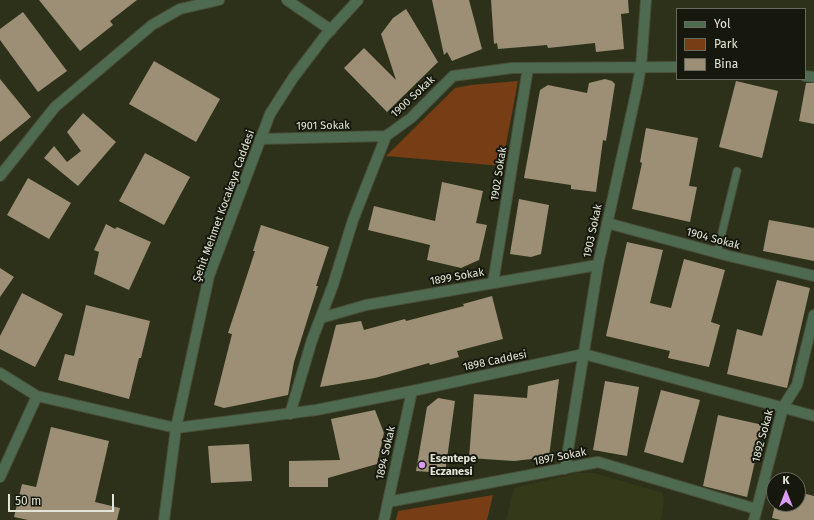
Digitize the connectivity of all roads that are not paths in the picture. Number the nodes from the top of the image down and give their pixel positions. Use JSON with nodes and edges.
{"nodes":[{"id":1,"x":219,"y":0,"type":"edge"},
{"id":2,"x":286,"y":0,"type":"edge"},
{"id":3,"x":358,"y":0,"type":"edge"},
{"id":4,"x":646,"y":0,"type":"edge"},
{"id":5,"x":187,"y":4,"type":"edge"},
{"id":6,"x":331,"y":30,"type":"junction"},
{"id":7,"x":641,"y":67,"type":"junction"},
{"id":8,"x":676,"y":67,"type":"edge"},
{"id":9,"x":528,"y":68,"type":"junction"},
{"id":10,"x":386,"y":136,"type":"junction"},
{"id":11,"x":260,"y":139,"type":"junction"},
{"id":12,"x":737,"y":171,"type":"dead end"},
{"id":13,"x":0,"y":176,"type":"edge"},
{"id":14,"x":607,"y":222,"type":"junction"},
{"id":15,"x":718,"y":253,"type":"junction"},
{"id":16,"x":598,"y":265,"type":"junction"},
{"id":17,"x":814,"y":276,"type":"edge"},
{"id":18,"x":493,"y":283,"type":"junction"},
{"id":19,"x":814,"y":315,"type":"edge"},
{"id":20,"x":321,"y":318,"type":"junction"},
{"id":21,"x":584,"y":354,"type":"junction"},
{"id":22,"x":0,"y":373,"type":"edge"},
{"id":23,"x":412,"y":392,"type":"junction"},
{"id":24,"x":37,"y":396,"type":"junction"},
{"id":25,"x":784,"y":407,"type":"junction"},
{"id":26,"x":290,"y":414,"type":"junction"},
{"id":27,"x":814,"y":416,"type":"edge"},
{"id":28,"x":176,"y":428,"type":"junction"},
{"id":29,"x":565,"y":469,"type":"junction"},
{"id":30,"x":0,"y":477,"type":"edge"},
{"id":31,"x":388,"y":502,"type":"junction"},
{"id":32,"x":756,"y":509,"type":"junction"},
{"id":33,"x":164,"y":520,"type":"edge"},
{"id":34,"x":384,"y":520,"type":"edge"},
{"id":35,"x":754,"y":520,"type":"edge"}],
"edges":[{"from":1,"to":5,"type":"street"},
{"from":2,"to":6,"type":"street"},
{"from":3,"to":6,"type":"street","name":"Şehit Mehmet Kocakaya Caddesi"},
{"from":4,"to":7,"type":"street","name":"1903 Sokak"},
{"from":5,"to":13,"type":"street"},
{"from":6,"to":11,"type":"street","name":"Şehit Mehmet Kocakaya Caddesi"},
{"from":7,"to":8,"type":"street","name":"1900 Sokak"},
{"from":7,"to":9,"type":"street","name":"1900 Sokak"},
{"from":7,"to":14,"type":"street","name":"1903 Sokak"},
{"from":9,"to":10,"type":"street","name":"1900 Sokak"},
{"from":9,"to":18,"type":"street","name":"1902 Sokak"},
{"from":10,"to":11,"type":"street","name":"1901 Sokak"},
{"from":10,"to":20,"type":"street"},
{"from":11,"to":28,"type":"street","name":"Şehit Mehmet Kocakaya Caddesi"},
{"from":12,"to":15,"type":"lane"},
{"from":14,"to":15,"type":"street","name":"1904 Sokak"},
{"from":14,"to":16,"type":"street","name":"1903 Sokak"},
{"from":15,"to":17,"type":"street","name":"1904 Sokak"},
{"from":16,"to":18,"type":"street","name":"1899 Sokak"},
{"from":16,"to":21,"type":"street","name":"1903 Sokak"},
{"from":18,"to":20,"type":"street","name":"1899 Sokak"},
{"from":19,"to":25,"type":"street","name":"1892 Sokak"},
{"from":20,"to":26,"type":"street"},
{"from":21,"to":23,"type":"street","name":"1898 Caddesi"},
{"from":21,"to":25,"type":"street","name":"1898 Caddesi"},
{"from":21,"to":29,"type":"street","name":"1903 Sokak"},
{"from":22,"to":24,"type":"street","name":"1898 Caddesi"},
{"from":23,"to":26,"type":"street","name":"1898 Caddesi"},
{"from":23,"to":31,"type":"street","name":"1894 Sokak"},
{"from":24,"to":28,"type":"street","name":"1898 Caddesi"},
{"from":24,"to":30,"type":"street"},
{"from":25,"to":27,"type":"street","name":"1898 Caddesi"},
{"from":25,"to":32,"type":"street","name":"1892 Sokak"},
{"from":26,"to":28,"type":"street","name":"1898 Caddesi"},
{"from":28,"to":33,"type":"street","name":"Şehit Mehmet Kocakaya Caddesi"},
{"from":29,"to":31,"type":"street","name":"1897 Sokak"},
{"from":29,"to":32,"type":"street","name":"1897 Sokak"},
{"from":31,"to":34,"type":"street","name":"1894 Sokak"},
{"from":32,"to":35,"type":"street","name":"1892 Sokak"}]}
